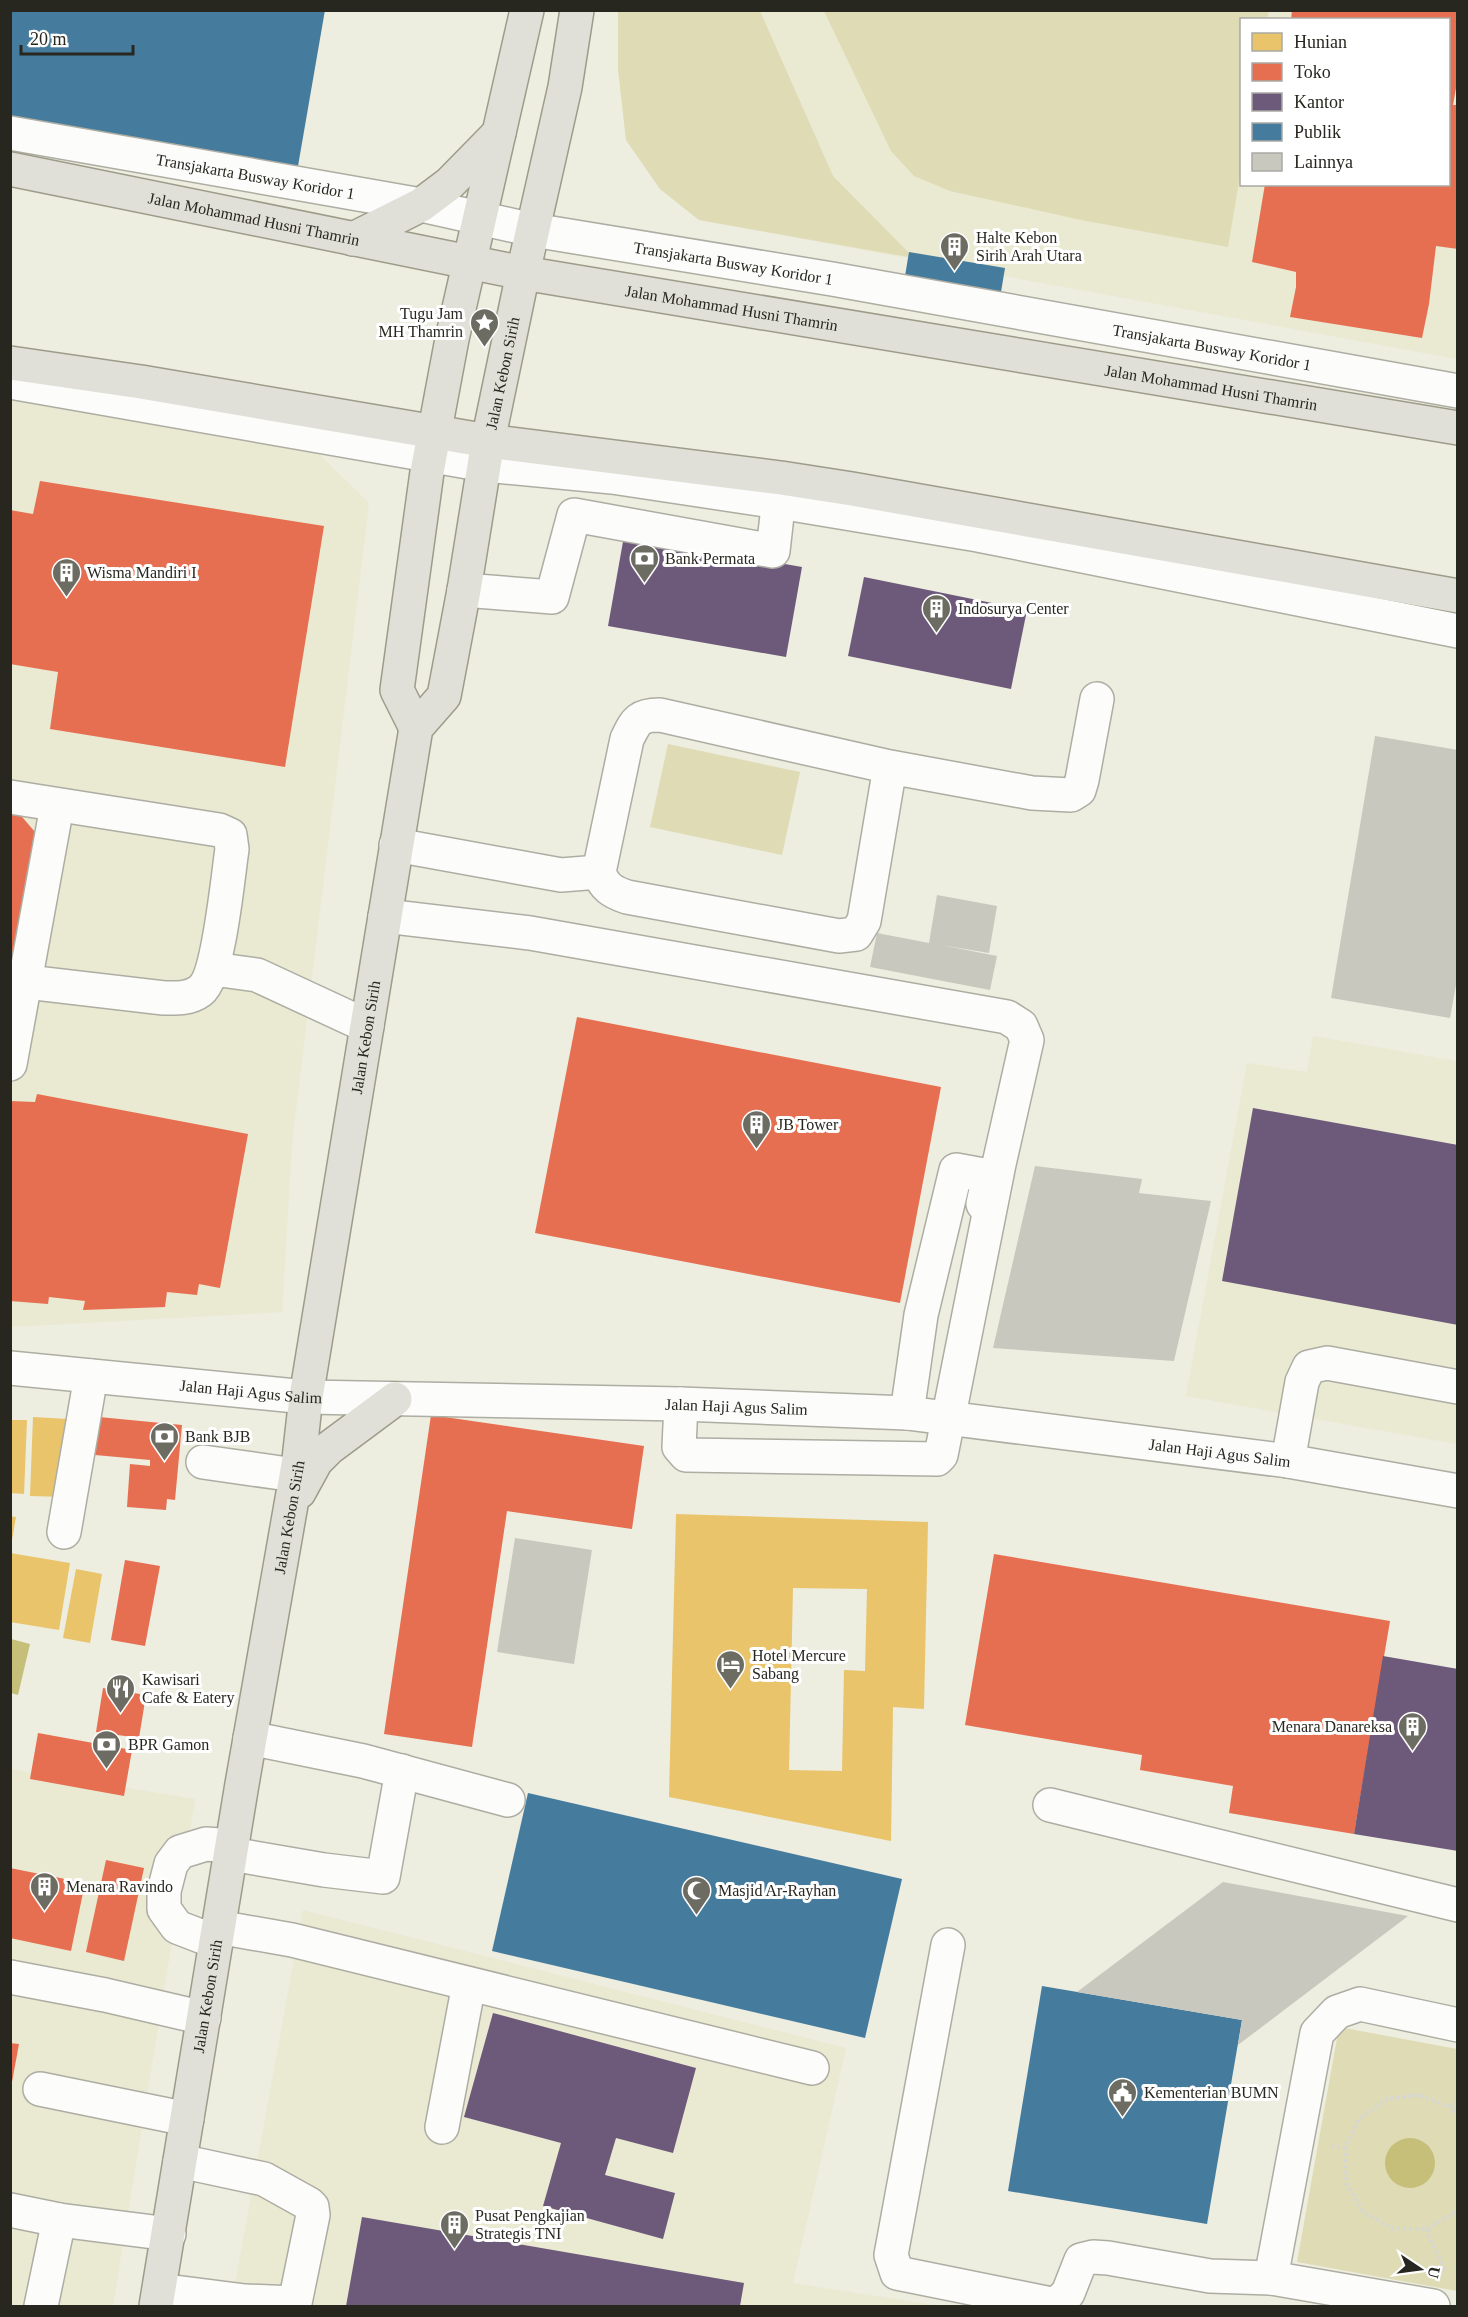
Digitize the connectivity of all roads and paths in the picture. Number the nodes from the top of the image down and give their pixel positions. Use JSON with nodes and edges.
{"nodes":[{"id":1,"x":527,"y":10,"type":"edge"},
{"id":2,"x":577,"y":10,"type":"edge"},
{"id":3,"x":10,"y":133,"type":"edge"},
{"id":4,"x":499,"y":133,"type":"junction"},
{"id":5,"x":10,"y":170,"type":"edge"},
{"id":6,"x":422,"y":206,"type":"junction"},
{"id":7,"x":480,"y":219,"type":"junction"},
{"id":8,"x":533,"y":230,"type":"junction"},
{"id":9,"x":353,"y":239,"type":"junction"},
{"id":10,"x":470,"y":263,"type":"junction"},
{"id":11,"x":523,"y":273,"type":"junction"},
{"id":12,"x":10,"y":363,"type":"edge"},
{"id":13,"x":10,"y":382,"type":"edge"},
{"id":14,"x":1458,"y":392,"type":"edge"},
{"id":15,"x":1458,"y":428,"type":"edge"},
{"id":16,"x":432,"y":443,"type":"junction"},
{"id":17,"x":487,"y":453,"type":"junction"},
{"id":18,"x":780,"y":490,"type":"junction"},
{"id":19,"x":464,"y":591,"type":"junction"},
{"id":20,"x":1458,"y":596,"type":"edge"},
{"id":21,"x":1458,"y":631,"type":"edge"},
{"id":22,"x":1097,"y":699,"type":"dead end"},
{"id":23,"x":416,"y":728,"type":"junction"},
{"id":24,"x":890,"y":767,"type":"junction"},
{"id":25,"x":10,"y":797,"type":"edge"},
{"id":26,"x":57,"y":806,"type":"junction"},
{"id":27,"x":396,"y":845,"type":"junction"},
{"id":28,"x":599,"y":872,"type":"junction"},
{"id":29,"x":385,"y":916,"type":"junction"},
{"id":30,"x":213,"y":969,"type":"junction"},
{"id":31,"x":27,"y":982,"type":"junction"},
{"id":32,"x":367,"y":1026,"type":"junction"},
{"id":33,"x":10,"y":1064,"type":"edge"},
{"id":34,"x":965,"y":1329,"type":"junction"},
{"id":35,"x":10,"y":1368,"type":"edge"},
{"id":36,"x":91,"y":1376,"type":"junction"},
{"id":37,"x":1458,"y":1388,"type":"edge"},
{"id":38,"x":306,"y":1396,"type":"junction"},
{"id":39,"x":395,"y":1399,"type":"junction"},
{"id":40,"x":681,"y":1404,"type":"junction"},
{"id":41,"x":907,"y":1413,"type":"junction"},
{"id":42,"x":949,"y":1417,"type":"junction"},
{"id":43,"x":1288,"y":1461,"type":"junction"},
{"id":44,"x":203,"y":1462,"type":"dead end"},
{"id":45,"x":296,"y":1475,"type":"junction"},
{"id":46,"x":1458,"y":1491,"type":"edge"},
{"id":47,"x":289,"y":1512,"type":"junction"},
{"id":48,"x":64,"y":1532,"type":"dead end"},
{"id":49,"x":250,"y":1738,"type":"junction"},
{"id":50,"x":402,"y":1771,"type":"junction"},
{"id":51,"x":508,"y":1800,"type":"dead end"},
{"id":52,"x":1050,"y":1805,"type":"dead end"},
{"id":53,"x":232,"y":1850,"type":"junction"},
{"id":54,"x":1458,"y":1905,"type":"edge"},
{"id":55,"x":217,"y":1934,"type":"junction"},
{"id":56,"x":948,"y":1945,"type":"dead end"},
{"id":57,"x":10,"y":1977,"type":"edge"},
{"id":58,"x":469,"y":1984,"type":"junction"},
{"id":59,"x":204,"y":2018,"type":"junction"},
{"id":60,"x":1458,"y":2025,"type":"edge"},
{"id":61,"x":812,"y":2068,"type":"dead end"},
{"id":62,"x":40,"y":2089,"type":"dead end"},
{"id":63,"x":1458,"y":2102,"type":"edge"},
{"id":64,"x":1450,"y":2107,"type":"junction"},
{"id":65,"x":1458,"y":2116,"type":"edge"},
{"id":66,"x":188,"y":2119,"type":"junction"},
{"id":67,"x":442,"y":2127,"type":"dead end"},
{"id":68,"x":180,"y":2161,"type":"junction"},
{"id":69,"x":10,"y":2210,"type":"edge"},
{"id":70,"x":1458,"y":2211,"type":"edge"},
{"id":71,"x":59,"y":2220,"type":"junction"},
{"id":72,"x":1426,"y":2229,"type":"junction"},
{"id":73,"x":168,"y":2234,"type":"junction"},
{"id":74,"x":1271,"y":2278,"type":"junction"},
{"id":75,"x":1441,"y":2293,"type":"edge"},
{"id":76,"x":157,"y":2298,"type":"edge"},
{"id":77,"x":41,"y":2307,"type":"edge"}],
"edges":[{"from":1,"to":4,"type":"main road"},
{"from":2,"to":8,"type":"main road","name":"Jalan Kebon Sirih"},
{"from":3,"to":6,"type":"street","name":"Transjakarta Busway Koridor 1"},
{"from":4,"to":6,"type":"main road"},
{"from":4,"to":7,"type":"main road"},
{"from":5,"to":9,"type":"main road","name":"Jalan Mohammad Husni Thamrin"},
{"from":6,"to":7,"type":"street","name":"Transjakarta Busway Koridor 1"},
{"from":6,"to":9,"type":"main road"},
{"from":7,"to":8,"type":"street","name":"Transjakarta Busway Koridor 1"},
{"from":7,"to":10,"type":"main road"},
{"from":8,"to":11,"type":"main road","name":"Jalan Kebon Sirih"},
{"from":8,"to":14,"type":"street","name":"Transjakarta Busway Koridor 1"},
{"from":9,"to":10,"type":"main road","name":"Jalan Mohammad Husni Thamrin"},
{"from":10,"to":11,"type":"main road","name":"Jalan Mohammad Husni Thamrin"},
{"from":10,"to":16,"type":"main road"},
{"from":11,"to":15,"type":"main road","name":"Jalan Mohammad Husni Thamrin"},
{"from":11,"to":17,"type":"main road","name":"Jalan Kebon Sirih"},
{"from":12,"to":16,"type":"main road"},
{"from":13,"to":16,"type":"street"},
{"from":16,"to":17,"type":"main road"},
{"from":16,"to":23,"type":"main road"},
{"from":17,"to":18,"type":"main road"},
{"from":17,"to":19,"type":"main road","name":"Jalan Kebon Sirih"},
{"from":18,"to":19,"type":"street"},
{"from":18,"to":20,"type":"main road"},
{"from":18,"to":21,"type":"street"},
{"from":19,"to":23,"type":"main road","name":"Jalan Kebon Sirih"},
{"from":22,"to":24,"type":"street"},
{"from":23,"to":27,"type":"main road","name":"Jalan Kebon Sirih"},
{"from":24,"to":28,"type":"street"},
{"from":24,"to":28,"type":"street"},
{"from":25,"to":26,"type":"street"},
{"from":26,"to":30,"type":"street"},
{"from":26,"to":31,"type":"street"},
{"from":27,"to":28,"type":"street"},
{"from":27,"to":29,"type":"main road","name":"Jalan Kebon Sirih"},
{"from":29,"to":32,"type":"main road","name":"Jalan Kebon Sirih"},
{"from":29,"to":34,"type":"street"},
{"from":30,"to":31,"type":"street"},
{"from":30,"to":32,"type":"street"},
{"from":31,"to":33,"type":"street"},
{"from":32,"to":38,"type":"main road","name":"Jalan Kebon Sirih"},
{"from":34,"to":41,"type":"street"},
{"from":34,"to":42,"type":"street"},
{"from":35,"to":36,"type":"street","name":"Jalan Haji Agus Salim"},
{"from":36,"to":38,"type":"street","name":"Jalan Haji Agus Salim"},
{"from":36,"to":48,"type":"street"},
{"from":37,"to":43,"type":"street"},
{"from":38,"to":39,"type":"street","name":"Jalan Haji Agus Salim"},
{"from":38,"to":45,"type":"main road","name":"Jalan Kebon Sirih"},
{"from":39,"to":40,"type":"street","name":"Jalan Haji Agus Salim"},
{"from":39,"to":47,"type":"main road"},
{"from":40,"to":41,"type":"street","name":"Jalan Haji Agus Salim"},
{"from":40,"to":42,"type":"street"},
{"from":41,"to":42,"type":"street","name":"Jalan Haji Agus Salim"},
{"from":42,"to":43,"type":"street","name":"Jalan Haji Agus Salim"},
{"from":43,"to":46,"type":"street","name":"Jalan Haji Agus Salim"},
{"from":44,"to":45,"type":"street"},
{"from":45,"to":47,"type":"main road","name":"Jalan Kebon Sirih"},
{"from":47,"to":49,"type":"main road","name":"Jalan Kebon Sirih"},
{"from":49,"to":50,"type":"street"},
{"from":49,"to":53,"type":"main road","name":"Jalan Kebon Sirih"},
{"from":50,"to":51,"type":"street"},
{"from":50,"to":53,"type":"street"},
{"from":52,"to":54,"type":"street"},
{"from":53,"to":55,"type":"main road","name":"Jalan Kebon Sirih"},
{"from":53,"to":55,"type":"street"},
{"from":55,"to":58,"type":"street"},
{"from":55,"to":59,"type":"main road","name":"Jalan Kebon Sirih"},
{"from":56,"to":74,"type":"street"},
{"from":57,"to":59,"type":"street"},
{"from":58,"to":61,"type":"street"},
{"from":58,"to":67,"type":"street"},
{"from":59,"to":66,"type":"main road","name":"Jalan Kebon Sirih"},
{"from":60,"to":74,"type":"street"},
{"from":62,"to":66,"type":"street"},
{"from":63,"to":64,"type":"path"},
{"from":64,"to":65,"type":"path"},
{"from":64,"to":72,"type":"path"},
{"from":66,"to":68,"type":"main road","name":"Jalan Kebon Sirih"},
{"from":68,"to":73,"type":"main road","name":"Jalan Kebon Sirih"},
{"from":68,"to":76,"type":"street"},
{"from":69,"to":71,"type":"street"},
{"from":70,"to":72,"type":"path"},
{"from":71,"to":73,"type":"street"},
{"from":71,"to":77,"type":"street"},
{"from":72,"to":75,"type":"path"},
{"from":73,"to":76,"type":"main road","name":"Jalan Kebon Sirih"},
{"from":74,"to":75,"type":"street"}]}
